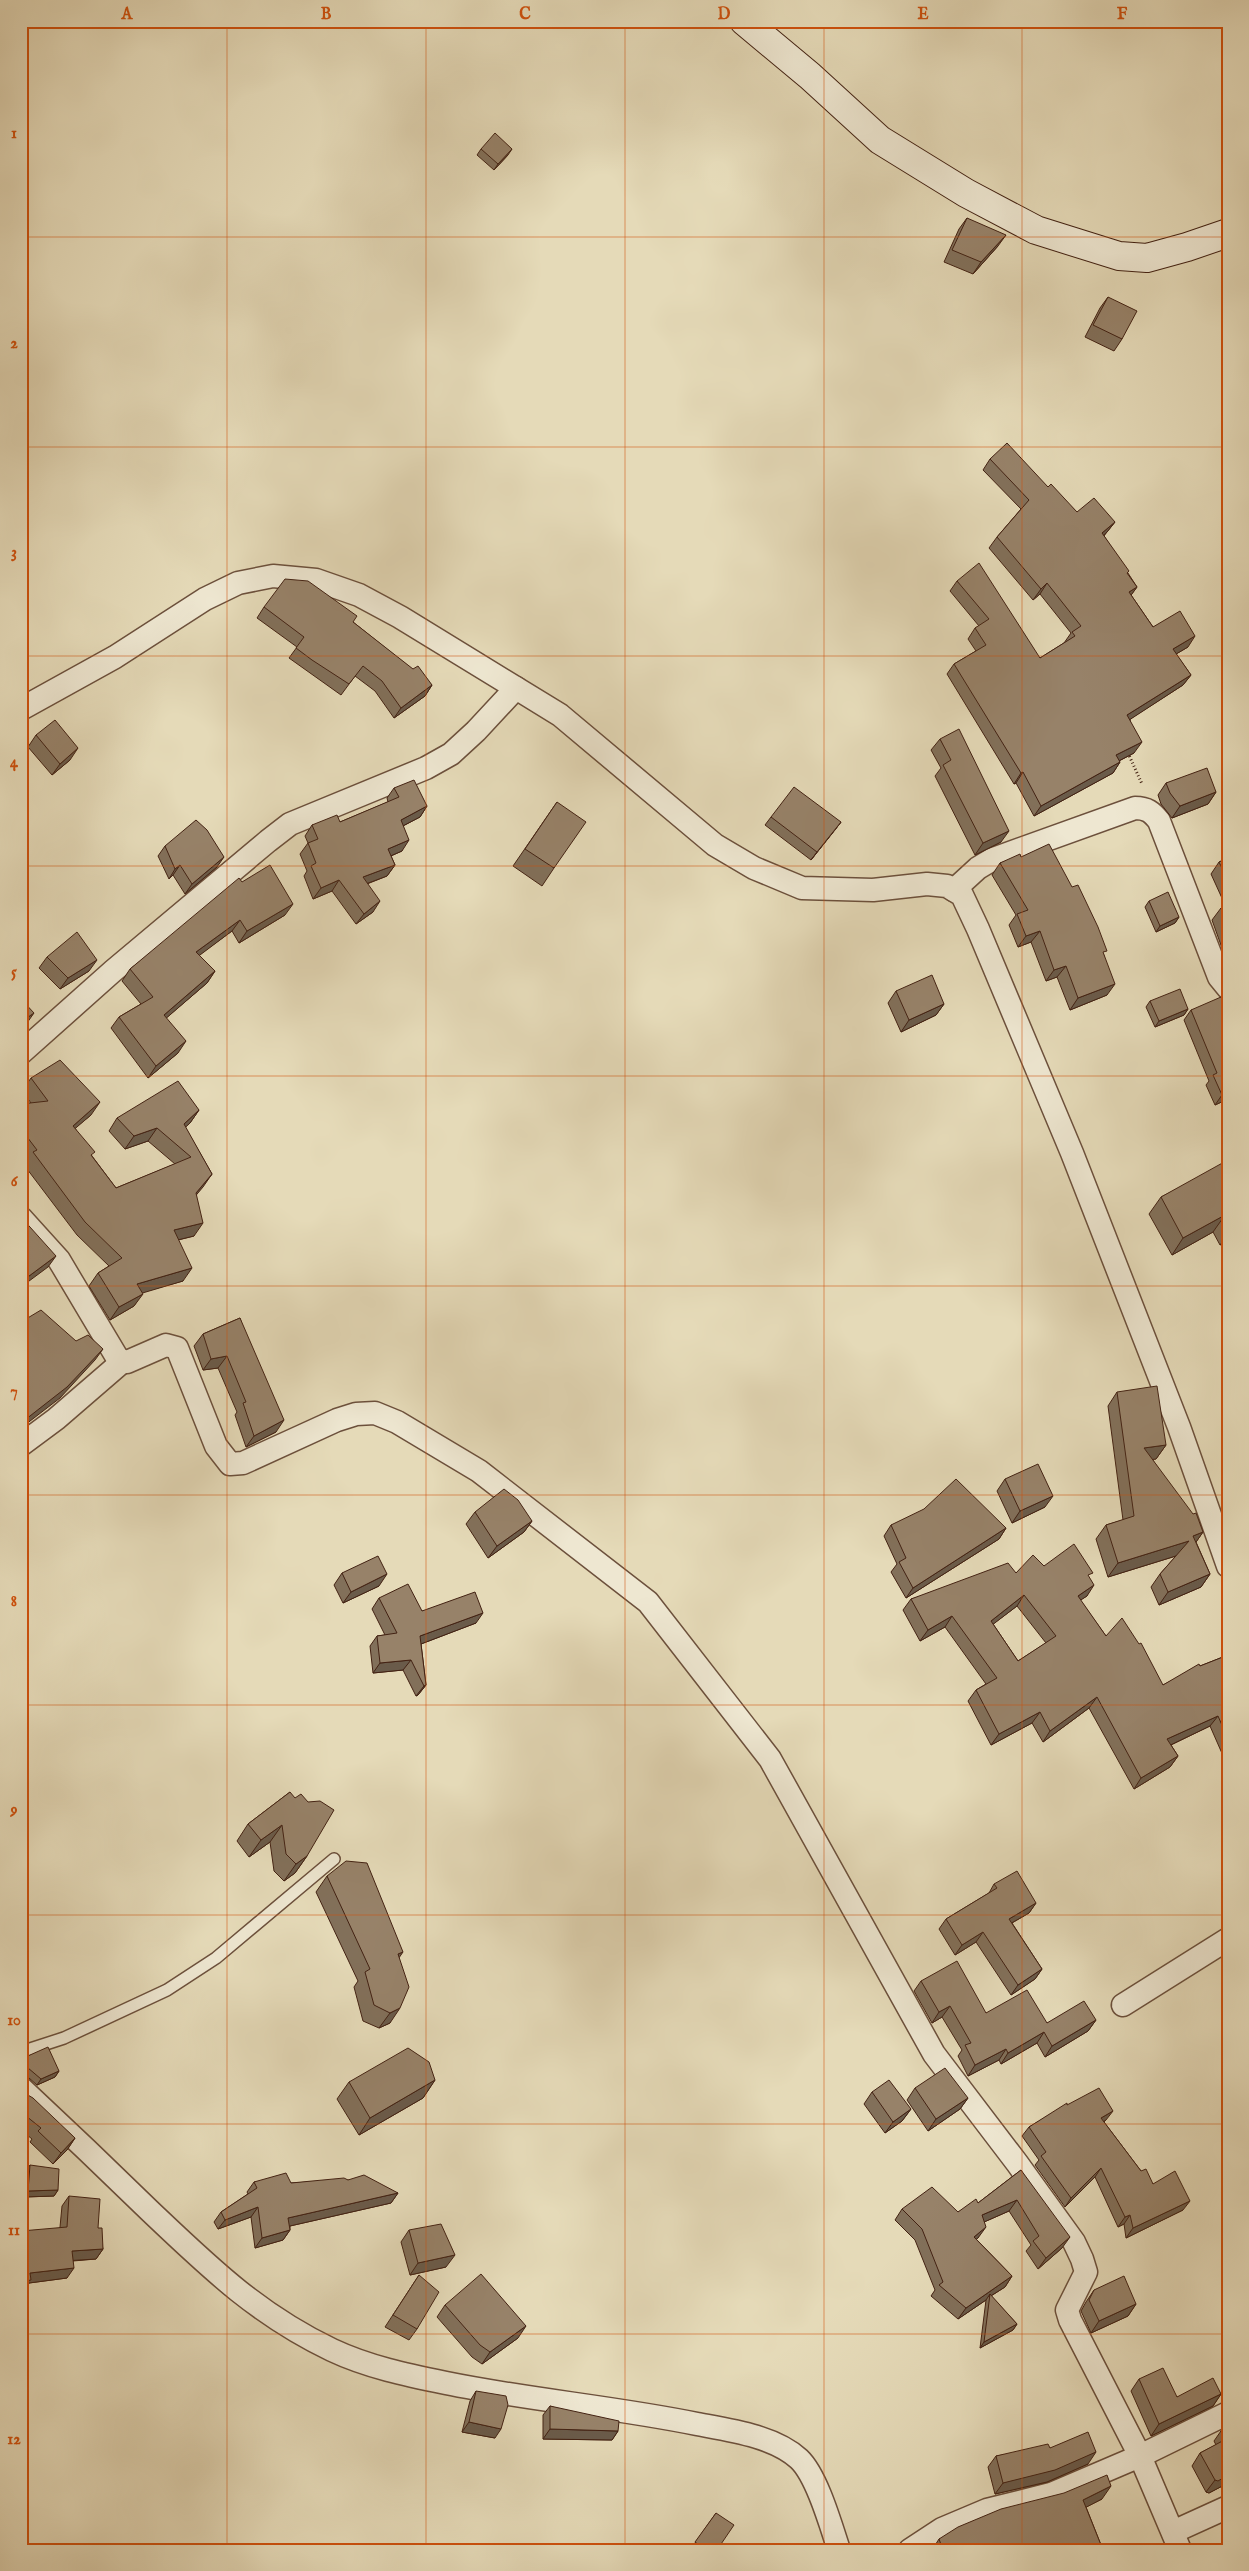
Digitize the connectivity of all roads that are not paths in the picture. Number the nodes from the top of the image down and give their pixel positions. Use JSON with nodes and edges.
{"nodes":[{"id":1,"x":744,"y":21,"type":"edge"},
{"id":2,"x":1228,"y":232,"type":"edge"},
{"id":3,"x":516,"y":688,"type":"junction"},
{"id":4,"x":21,"y":709,"type":"edge"},
{"id":5,"x":954,"y":890,"type":"junction"},
{"id":6,"x":1228,"y":988,"type":"edge"},
{"id":7,"x":21,"y":1053,"type":"edge"},
{"id":8,"x":21,"y":1218,"type":"edge"},
{"id":9,"x":122,"y":1362,"type":"junction"},
{"id":10,"x":21,"y":1445,"type":"edge"},
{"id":11,"x":1228,"y":1566,"type":"edge"},
{"id":12,"x":334,"y":1859,"type":"dead end"},
{"id":13,"x":1228,"y":1939,"type":"edge"},
{"id":14,"x":1124,"y":2005,"type":"dead end"},
{"id":15,"x":21,"y":2052,"type":"edge"},
{"id":16,"x":21,"y":2088,"type":"edge"},
{"id":17,"x":1228,"y":2414,"type":"edge"},
{"id":18,"x":1140,"y":2456,"type":"junction"},
{"id":19,"x":1228,"y":2507,"type":"edge"},
{"id":20,"x":1176,"y":2541,"type":"edge"},
{"id":21,"x":840,"y":2550,"type":"edge"},
{"id":22,"x":910,"y":2550,"type":"edge"}],
"edges":[{"from":1,"to":2,"type":"street"},
{"from":3,"to":4,"type":"street"},
{"from":3,"to":5,"type":"street"},
{"from":3,"to":7,"type":"street"},
{"from":5,"to":6,"type":"street"},
{"from":5,"to":11,"type":"street"},
{"from":8,"to":9,"type":"street"},
{"from":9,"to":10,"type":"street"},
{"from":9,"to":18,"type":"street"},
{"from":12,"to":15,"type":"lane"},
{"from":13,"to":14,"type":"street"},
{"from":16,"to":21,"type":"street"},
{"from":17,"to":18,"type":"street"},
{"from":18,"to":20,"type":"street"},
{"from":18,"to":22,"type":"street"},
{"from":19,"to":20,"type":"street"}]}
